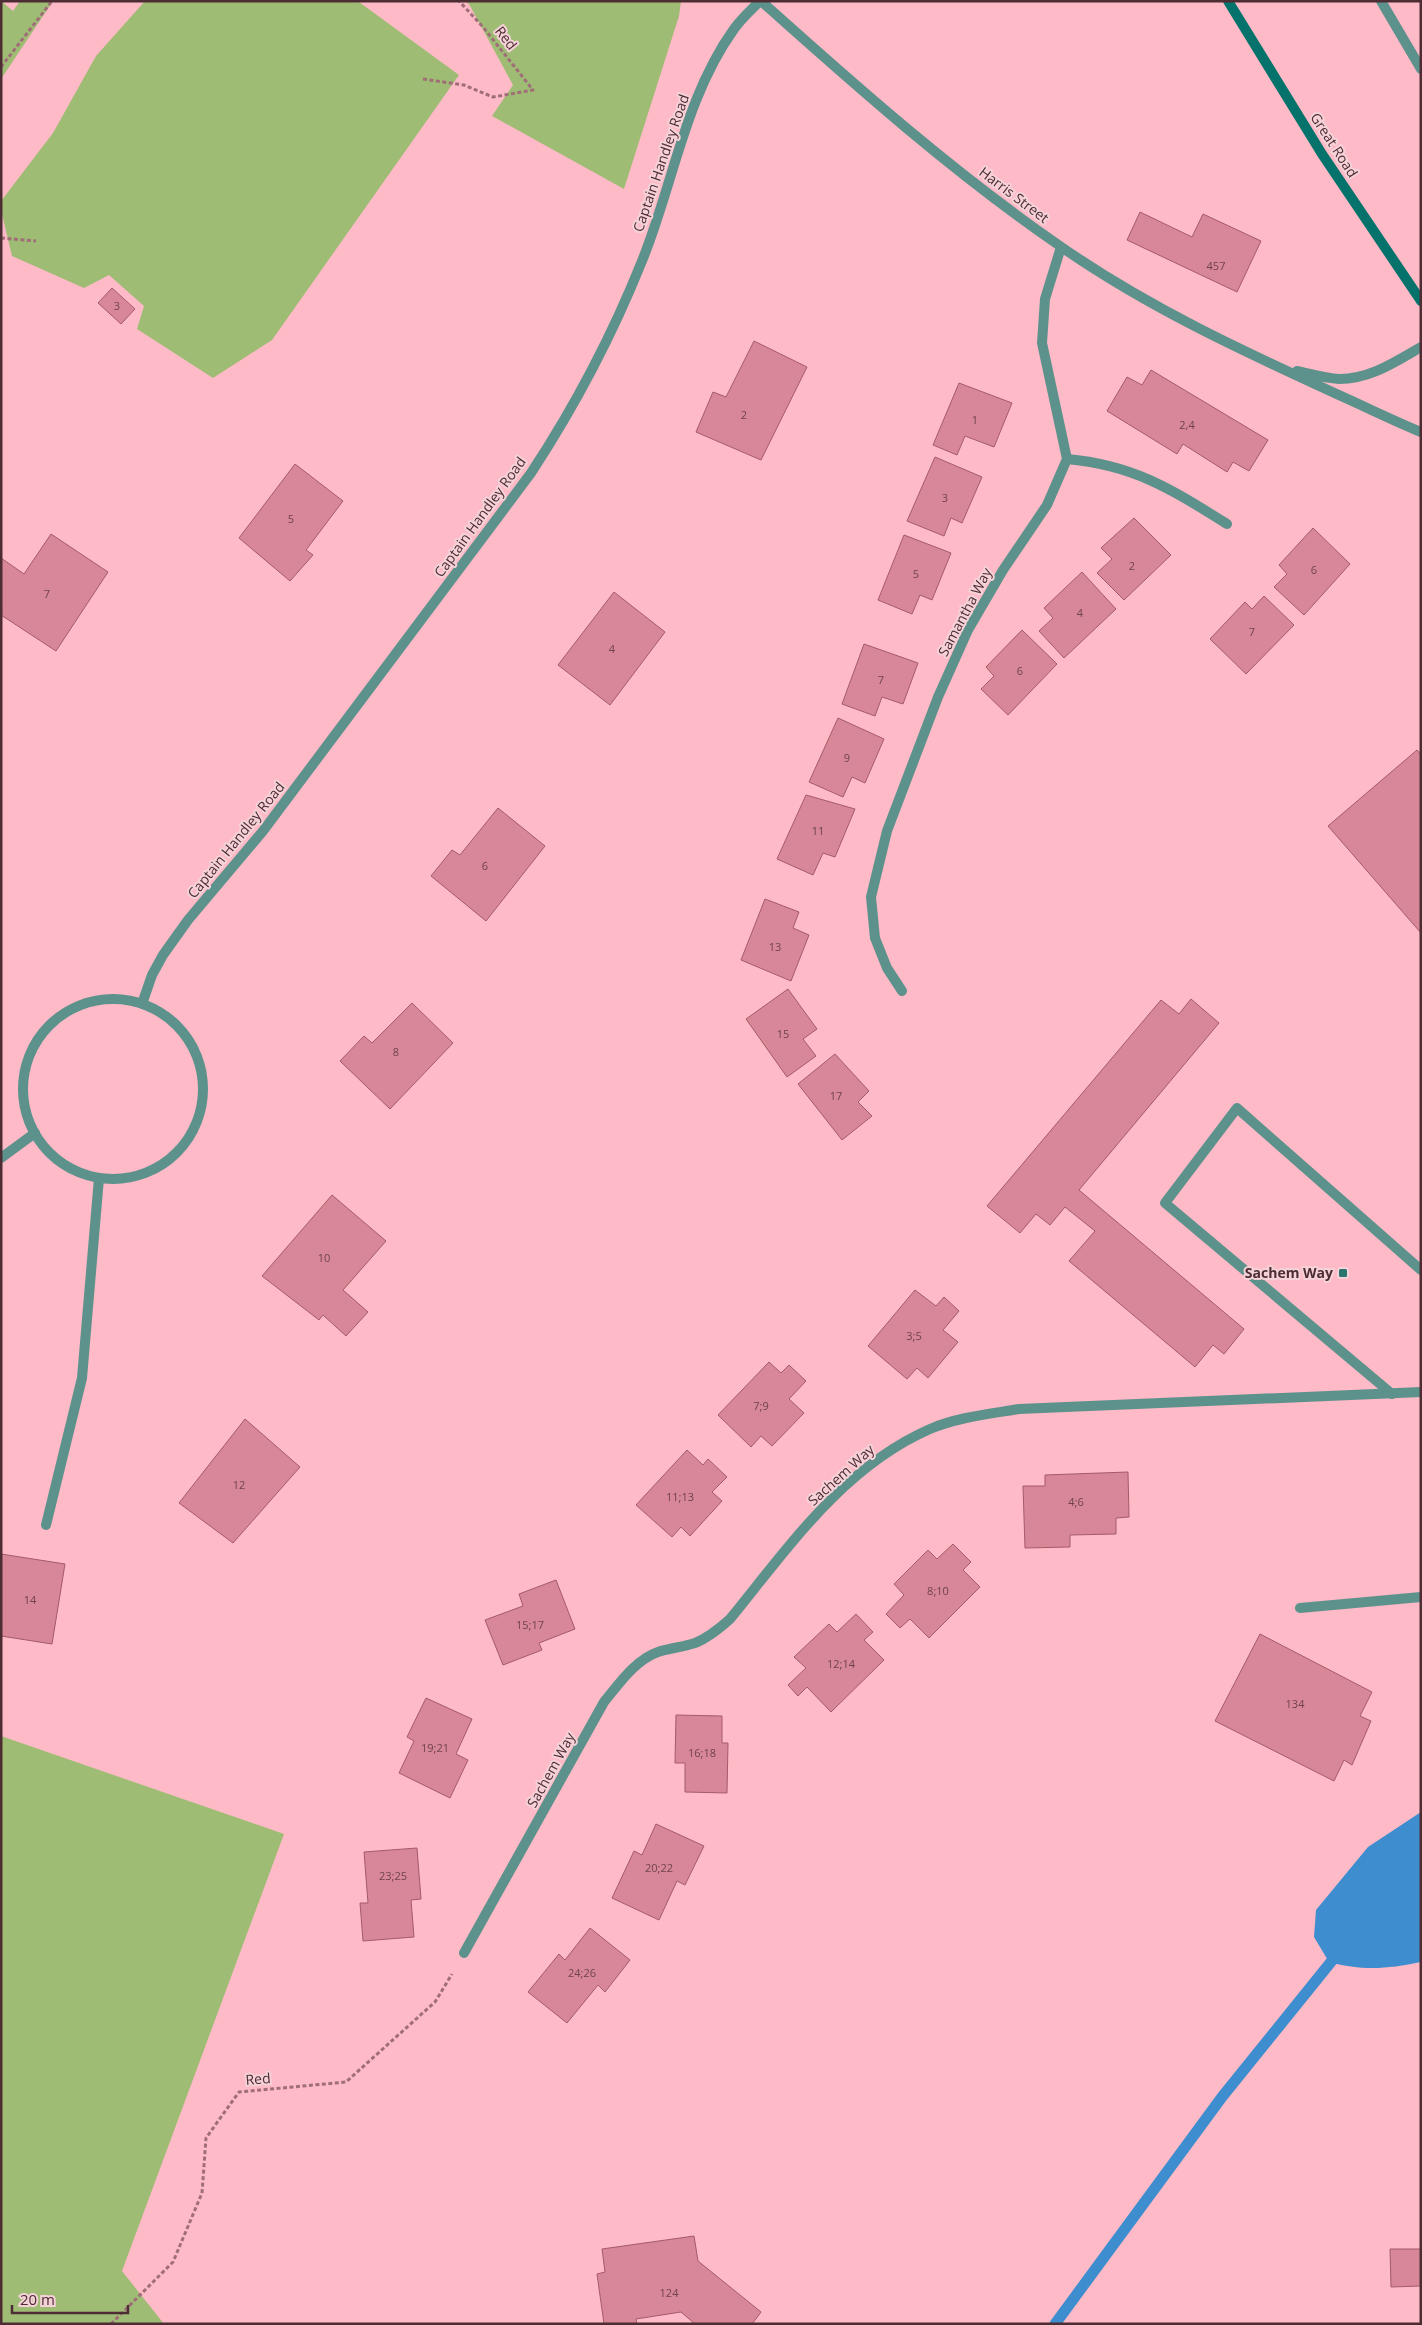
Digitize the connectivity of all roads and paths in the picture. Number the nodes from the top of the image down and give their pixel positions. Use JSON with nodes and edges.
{"nodes":[{"id":1,"x":52,"y":1,"type":"edge"},
{"id":2,"x":459,"y":1,"type":"edge"},
{"id":3,"x":761,"y":1,"type":"edge"},
{"id":4,"x":1228,"y":1,"type":"edge"},
{"id":5,"x":1381,"y":1,"type":"edge"},
{"id":6,"x":1,"y":67,"type":"edge"},
{"id":7,"x":1421,"y":69,"type":"edge"},
{"id":8,"x":423,"y":79,"type":"dead end"},
{"id":9,"x":1,"y":238,"type":"edge"},
{"id":10,"x":36,"y":241,"type":"dead end"},
{"id":11,"x":1061,"y":248,"type":"junction"},
{"id":12,"x":1421,"y":301,"type":"edge"},
{"id":13,"x":1421,"y":347,"type":"edge"},
{"id":14,"x":1280,"y":368,"type":"junction"},
{"id":15,"x":1421,"y":432,"type":"edge"},
{"id":16,"x":1067,"y":459,"type":"junction"},
{"id":17,"x":1227,"y":524,"type":"dead end"},
{"id":18,"x":902,"y":991,"type":"dead end"},
{"id":19,"x":142,"y":1004,"type":"junction"},
{"id":20,"x":35,"y":1133,"type":"junction"},
{"id":21,"x":1,"y":1158,"type":"edge"},
{"id":22,"x":99,"y":1178,"type":"junction"},
{"id":23,"x":1421,"y":1270,"type":"edge"},
{"id":24,"x":1421,"y":1392,"type":"edge"},
{"id":25,"x":1392,"y":1394,"type":"junction"},
{"id":26,"x":46,"y":1525,"type":"dead end"},
{"id":27,"x":1421,"y":1597,"type":"edge"},
{"id":28,"x":1300,"y":1608,"type":"dead end"},
{"id":29,"x":464,"y":1953,"type":"joint"},
{"id":30,"x":111,"y":2324,"type":"edge"}],
"edges":[{"from":1,"to":6,"type":"path"},
{"from":2,"to":8,"type":"path","name":"Red"},
{"from":3,"to":11,"type":"street","name":"Harris Street"},
{"from":3,"to":19,"type":"street","name":"Captain Handley Road"},
{"from":4,"to":12,"type":"main road","name":"Great Road"},
{"from":5,"to":7,"type":"street"},
{"from":9,"to":10,"type":"path"},
{"from":11,"to":14,"type":"street","name":"Harris Street"},
{"from":11,"to":16,"type":"street"},
{"from":13,"to":14,"type":"street","name":"Harris Street"},
{"from":14,"to":15,"type":"street","name":"Harris Street"},
{"from":16,"to":17,"type":"street"},
{"from":16,"to":18,"type":"street","name":"Samantha Way"},
{"from":19,"to":20,"type":"street"},
{"from":19,"to":22,"type":"street"},
{"from":20,"to":21,"type":"street"},
{"from":20,"to":22,"type":"street"},
{"from":22,"to":26,"type":"street"},
{"from":23,"to":25,"type":"street"},
{"from":24,"to":25,"type":"street","name":"Sachem Way"},
{"from":25,"to":29,"type":"street","name":"Sachem Way"},
{"from":27,"to":28,"type":"street"},
{"from":29,"to":30,"type":"path","name":"Red"}]}
